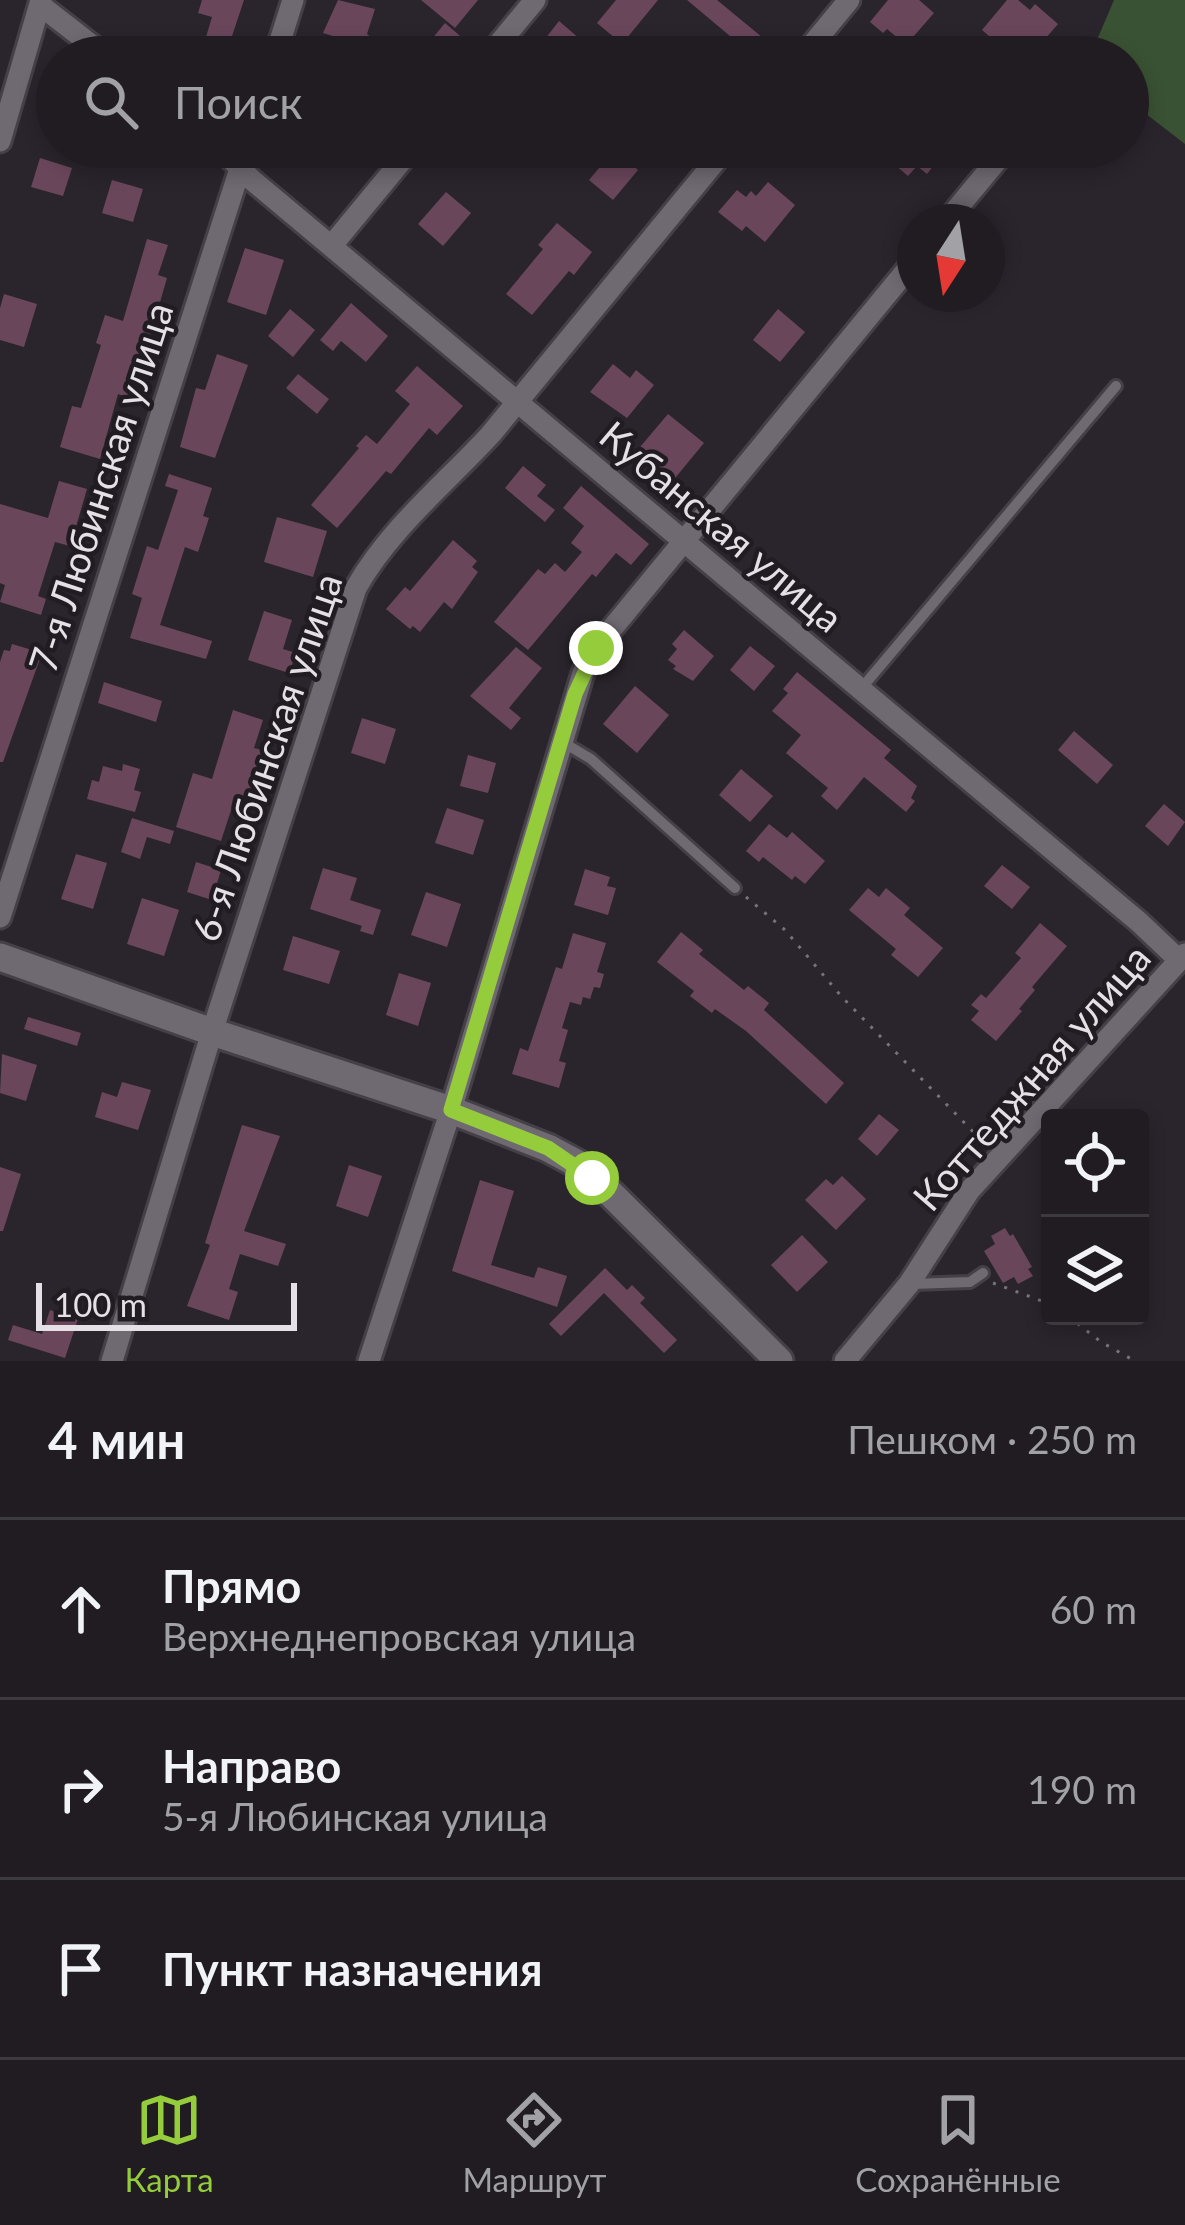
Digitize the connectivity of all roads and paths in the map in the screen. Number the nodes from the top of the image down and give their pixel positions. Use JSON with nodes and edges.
{"nodes":[{"id":1,"x":293,"y":0,"type":"edge"},
{"id":2,"x":535,"y":0,"type":"edge"},
{"id":3,"x":849,"y":0,"type":"edge"},
{"id":4,"x":40,"y":3,"type":"edge"},
{"id":5,"x":81,"y":36,"type":"edge"},
{"id":6,"x":282,"y":36,"type":"edge"},
{"id":7,"x":505,"y":36,"type":"edge"},
{"id":8,"x":819,"y":36,"type":"edge"},
{"id":9,"x":0,"y":141,"type":"edge"},
{"id":10,"x":240,"y":168,"type":"edge"},
{"id":11,"x":248,"y":168,"type":"edge"},
{"id":12,"x":396,"y":168,"type":"edge"},
{"id":13,"x":710,"y":168,"type":"edge"},
{"id":14,"x":991,"y":168,"type":"edge"},
{"id":15,"x":961,"y":204,"type":"edge"},
{"id":16,"x":333,"y":244,"type":"junction"},
{"id":17,"x":897,"y":282,"type":"edge"},
{"id":18,"x":1116,"y":386,"type":"dead end"},
{"id":19,"x":518,"y":399,"type":"junction"},
{"id":20,"x":683,"y":543,"type":"junction"},
{"id":21,"x":860,"y":690,"type":"junction"},
{"id":22,"x":563,"y":743,"type":"junction"},
{"id":23,"x":734,"y":888,"type":"joint"},
{"id":24,"x":0,"y":917,"type":"edge"},
{"id":25,"x":0,"y":957,"type":"edge"},
{"id":26,"x":1182,"y":957,"type":"edge"},
{"id":27,"x":212,"y":1032,"type":"junction"},
{"id":28,"x":451,"y":1110,"type":"junction"},
{"id":29,"x":999,"y":1158,"type":"junction"},
{"id":30,"x":983,"y":1273,"type":"joint"},
{"id":31,"x":909,"y":1284,"type":"junction"},
{"id":32,"x":1041,"y":1301,"type":"edge"},
{"id":33,"x":1079,"y":1325,"type":"edge"},
{"id":34,"x":112,"y":1361,"type":"edge"},
{"id":35,"x":369,"y":1361,"type":"edge"},
{"id":36,"x":779,"y":1361,"type":"edge"},
{"id":37,"x":845,"y":1361,"type":"edge"},
{"id":38,"x":1135,"y":1361,"type":"edge"}],
"edges":[{"from":1,"to":6,"type":"street"},
{"from":2,"to":7,"type":"street"},
{"from":3,"to":8,"type":"street"},
{"from":4,"to":5,"type":"street"},
{"from":4,"to":9,"type":"street"},
{"from":10,"to":24,"type":"street","name":"7-я Любинская улица"},
{"from":11,"to":16,"type":"street","name":"Кубанская улица"},
{"from":12,"to":16,"type":"street"},
{"from":13,"to":19,"type":"street","name":"6-я Любинская улица"},
{"from":14,"to":15,"type":"street"},
{"from":16,"to":19,"type":"street","name":"Кубанская улица"},
{"from":17,"to":20,"type":"street"},
{"from":18,"to":21,"type":"lane"},
{"from":19,"to":20,"type":"street","name":"Кубанская улица"},
{"from":19,"to":27,"type":"street","name":"6-я Любинская улица"},
{"from":20,"to":21,"type":"street","name":"Кубанская улица"},
{"from":20,"to":22,"type":"street"},
{"from":21,"to":26,"type":"street","name":"Кубанская улица"},
{"from":22,"to":23,"type":"lane"},
{"from":22,"to":28,"type":"street"},
{"from":23,"to":29,"type":"path"},
{"from":25,"to":27,"type":"street"},
{"from":26,"to":29,"type":"street","name":"Коттеджная улица"},
{"from":27,"to":28,"type":"street"},
{"from":27,"to":34,"type":"street","name":"6-я Любинская улица"},
{"from":28,"to":35,"type":"street"},
{"from":28,"to":36,"type":"street"},
{"from":29,"to":31,"type":"street","name":"Коттеджная улица"},
{"from":30,"to":31,"type":"lane"},
{"from":30,"to":32,"type":"path"},
{"from":31,"to":37,"type":"street","name":"Коттеджная улица"},
{"from":33,"to":38,"type":"path"}]}
